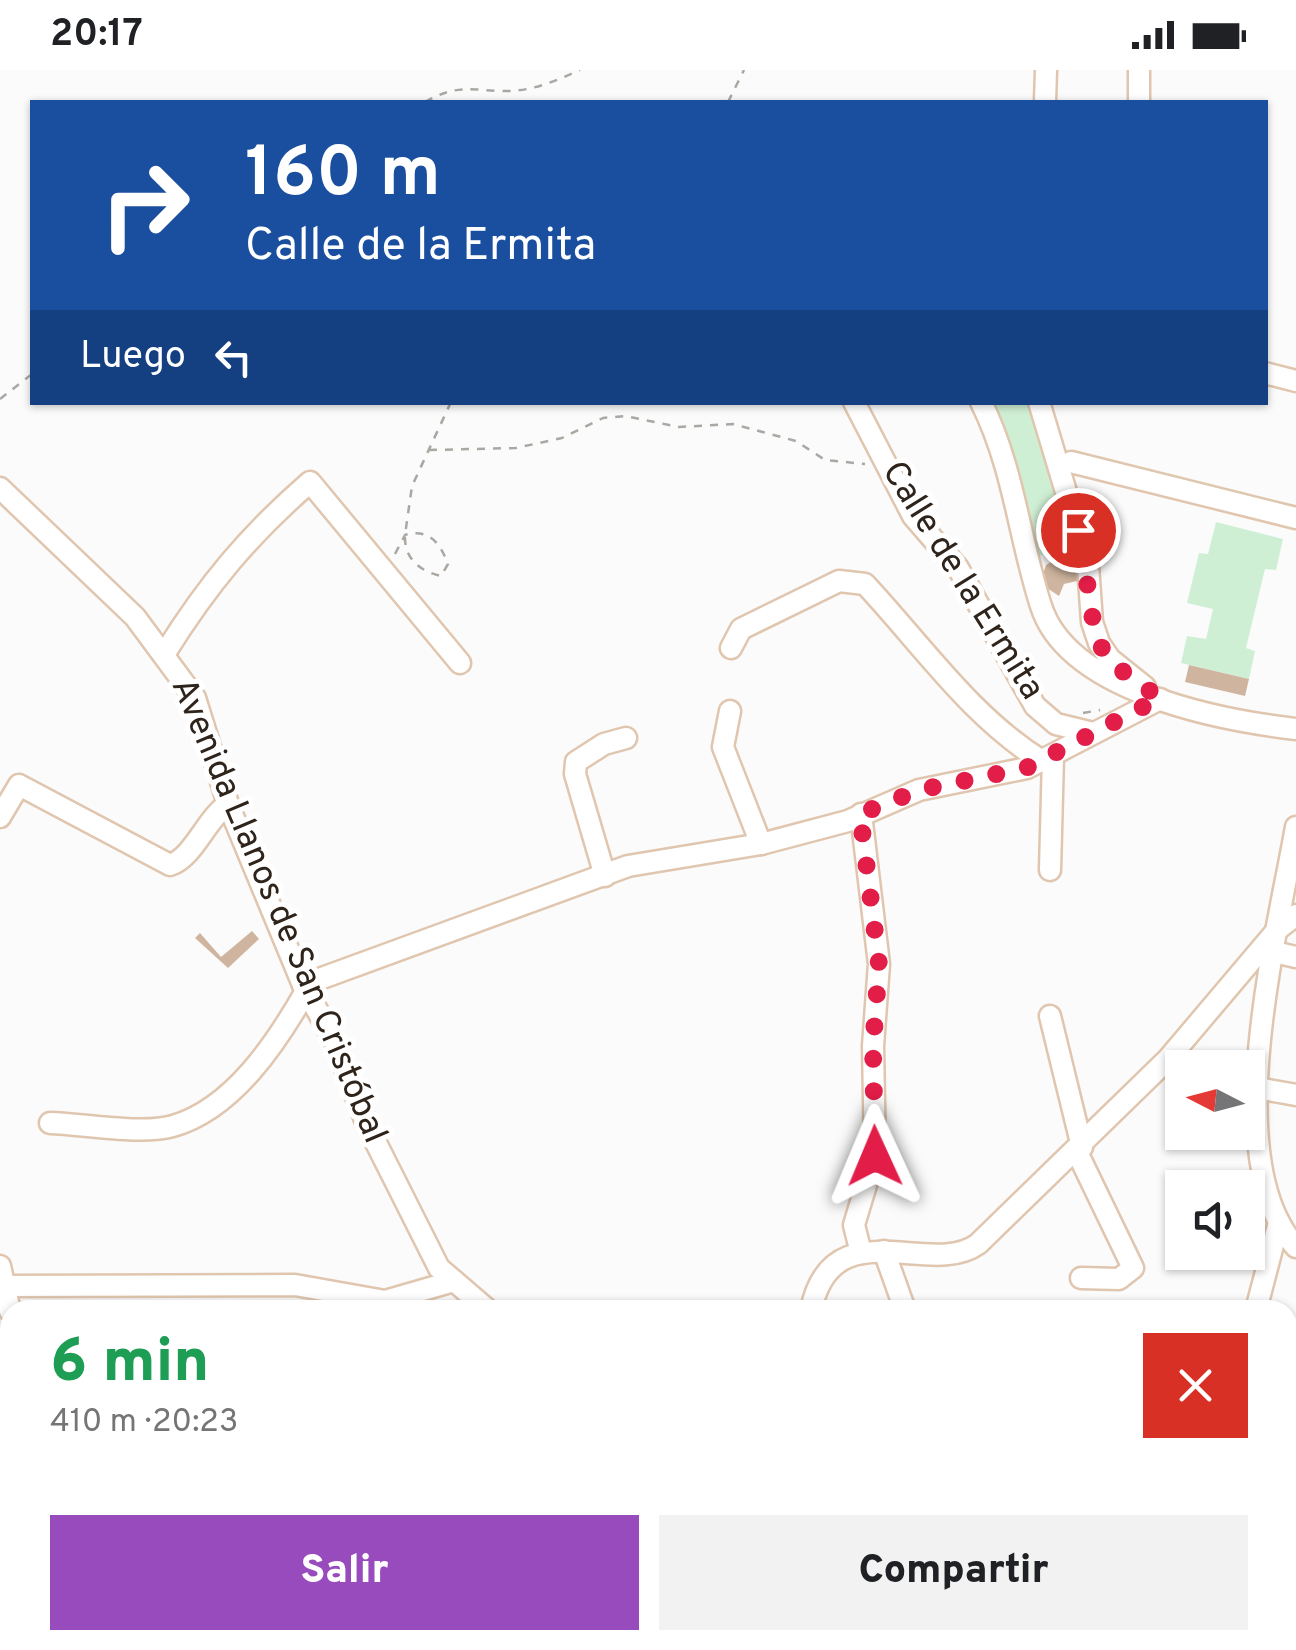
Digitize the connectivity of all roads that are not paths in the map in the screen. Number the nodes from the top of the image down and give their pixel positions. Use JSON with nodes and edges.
{"nodes":[{"id":1,"x":1046,"y":70,"type":"edge"},
{"id":2,"x":1140,"y":70,"type":"edge"},
{"id":3,"x":1045,"y":100,"type":"edge"},
{"id":4,"x":1139,"y":100,"type":"edge"},
{"id":5,"x":1268,"y":374,"type":"edge"},
{"id":6,"x":1296,"y":381,"type":"edge"},
{"id":7,"x":856,"y":405,"type":"edge"},
{"id":8,"x":982,"y":405,"type":"edge"},
{"id":9,"x":1040,"y":405,"type":"edge"},
{"id":10,"x":1071,"y":462,"type":"dead end"},
{"id":11,"x":0,"y":488,"type":"edge"},
{"id":12,"x":1296,"y":518,"type":"edge"},
{"id":13,"x":731,"y":648,"type":"dead end"},
{"id":14,"x":165,"y":653,"type":"junction"},
{"id":15,"x":460,"y":663,"type":"dead end"},
{"id":16,"x":1160,"y":698,"type":"junction"},
{"id":17,"x":730,"y":711,"type":"dead end"},
{"id":18,"x":1296,"y":728,"type":"edge"},
{"id":19,"x":1093,"y":733,"type":"junction"},
{"id":20,"x":626,"y":738,"type":"dead end"},
{"id":21,"x":1048,"y":758,"type":"junction"},
{"id":22,"x":228,"y":804,"type":"junction"},
{"id":23,"x":860,"y":814,"type":"junction"},
{"id":24,"x":0,"y":817,"type":"edge"},
{"id":25,"x":1296,"y":826,"type":"edge"},
{"id":26,"x":761,"y":844,"type":"junction"},
{"id":27,"x":1050,"y":870,"type":"dead end"},
{"id":28,"x":604,"y":876,"type":"junction"},
{"id":29,"x":1296,"y":914,"type":"edge"},
{"id":30,"x":1278,"y":928,"type":"junction"},
{"id":31,"x":1274,"y":952,"type":"junction"},
{"id":32,"x":1296,"y":957,"type":"edge"},
{"id":33,"x":304,"y":988,"type":"junction"},
{"id":34,"x":1050,"y":1016,"type":"dead end"},
{"id":35,"x":1262,"y":1050,"type":"edge"},
{"id":36,"x":1265,"y":1089,"type":"edge"},
{"id":37,"x":1296,"y":1095,"type":"edge"},
{"id":38,"x":50,"y":1123,"type":"dead end"},
{"id":39,"x":1080,"y":1150,"type":"junction"},
{"id":40,"x":1261,"y":1150,"type":"edge"},
{"id":41,"x":1279,"y":1222,"type":"junction"},
{"id":42,"x":1296,"y":1246,"type":"edge"},
{"id":43,"x":884,"y":1251,"type":"junction"},
{"id":44,"x":860,"y":1253,"type":"junction"},
{"id":45,"x":2,"y":1276,"type":"edge"},
{"id":46,"x":1081,"y":1278,"type":"dead end"},
{"id":47,"x":454,"y":1281,"type":"junction"},
{"id":48,"x":379,"y":1300,"type":"edge"},
{"id":49,"x":388,"y":1300,"type":"edge"},
{"id":50,"x":476,"y":1300,"type":"edge"},
{"id":51,"x":813,"y":1300,"type":"edge"},
{"id":52,"x":901,"y":1300,"type":"edge"},
{"id":53,"x":1259,"y":1300,"type":"edge"}],
"edges":[{"from":1,"to":3,"type":"street"},
{"from":2,"to":4,"type":"street"},
{"from":5,"to":6,"type":"street"},
{"from":7,"to":19,"type":"street","name":"Calle de la Ermita"},
{"from":8,"to":16,"type":"street","name":"Calle de la Ermita"},
{"from":9,"to":16,"type":"street","name":"Calle de la Ermita"},
{"from":10,"to":12,"type":"street"},
{"from":11,"to":14,"type":"street","name":"Avenida Llanos de San Cristóbal"},
{"from":13,"to":21,"type":"street","name":"Calle de la Ermita"},
{"from":14,"to":15,"type":"street"},
{"from":14,"to":22,"type":"street","name":"Avenida Llanos de San Cristóbal"},
{"from":16,"to":18,"type":"street","name":"Calle de la Ermita"},
{"from":16,"to":19,"type":"street"},
{"from":17,"to":26,"type":"street"},
{"from":19,"to":21,"type":"street"},
{"from":20,"to":28,"type":"street"},
{"from":21,"to":23,"type":"street"},
{"from":21,"to":27,"type":"street"},
{"from":22,"to":24,"type":"street"},
{"from":22,"to":33,"type":"street","name":"Avenida Llanos de San Cristóbal"},
{"from":23,"to":26,"type":"street"},
{"from":23,"to":44,"type":"street"},
{"from":25,"to":30,"type":"street"},
{"from":26,"to":28,"type":"street"},
{"from":28,"to":33,"type":"street"},
{"from":29,"to":30,"type":"street"},
{"from":30,"to":31,"type":"street"},
{"from":30,"to":39,"type":"street"},
{"from":31,"to":32,"type":"street"},
{"from":31,"to":35,"type":"street"},
{"from":33,"to":38,"type":"street"},
{"from":33,"to":47,"type":"street","name":"Avenida Llanos de San Cristóbal"},
{"from":34,"to":39,"type":"street"},
{"from":36,"to":37,"type":"street"},
{"from":39,"to":43,"type":"street"},
{"from":39,"to":46,"type":"street"},
{"from":40,"to":41,"type":"street"},
{"from":41,"to":42,"type":"street"},
{"from":41,"to":53,"type":"street"},
{"from":43,"to":44,"type":"street"},
{"from":43,"to":52,"type":"street"},
{"from":44,"to":51,"type":"street"},
{"from":45,"to":48,"type":"street"},
{"from":47,"to":49,"type":"street"},
{"from":47,"to":50,"type":"street","name":"Avenida Llanos de San Cristóbal"}]}
